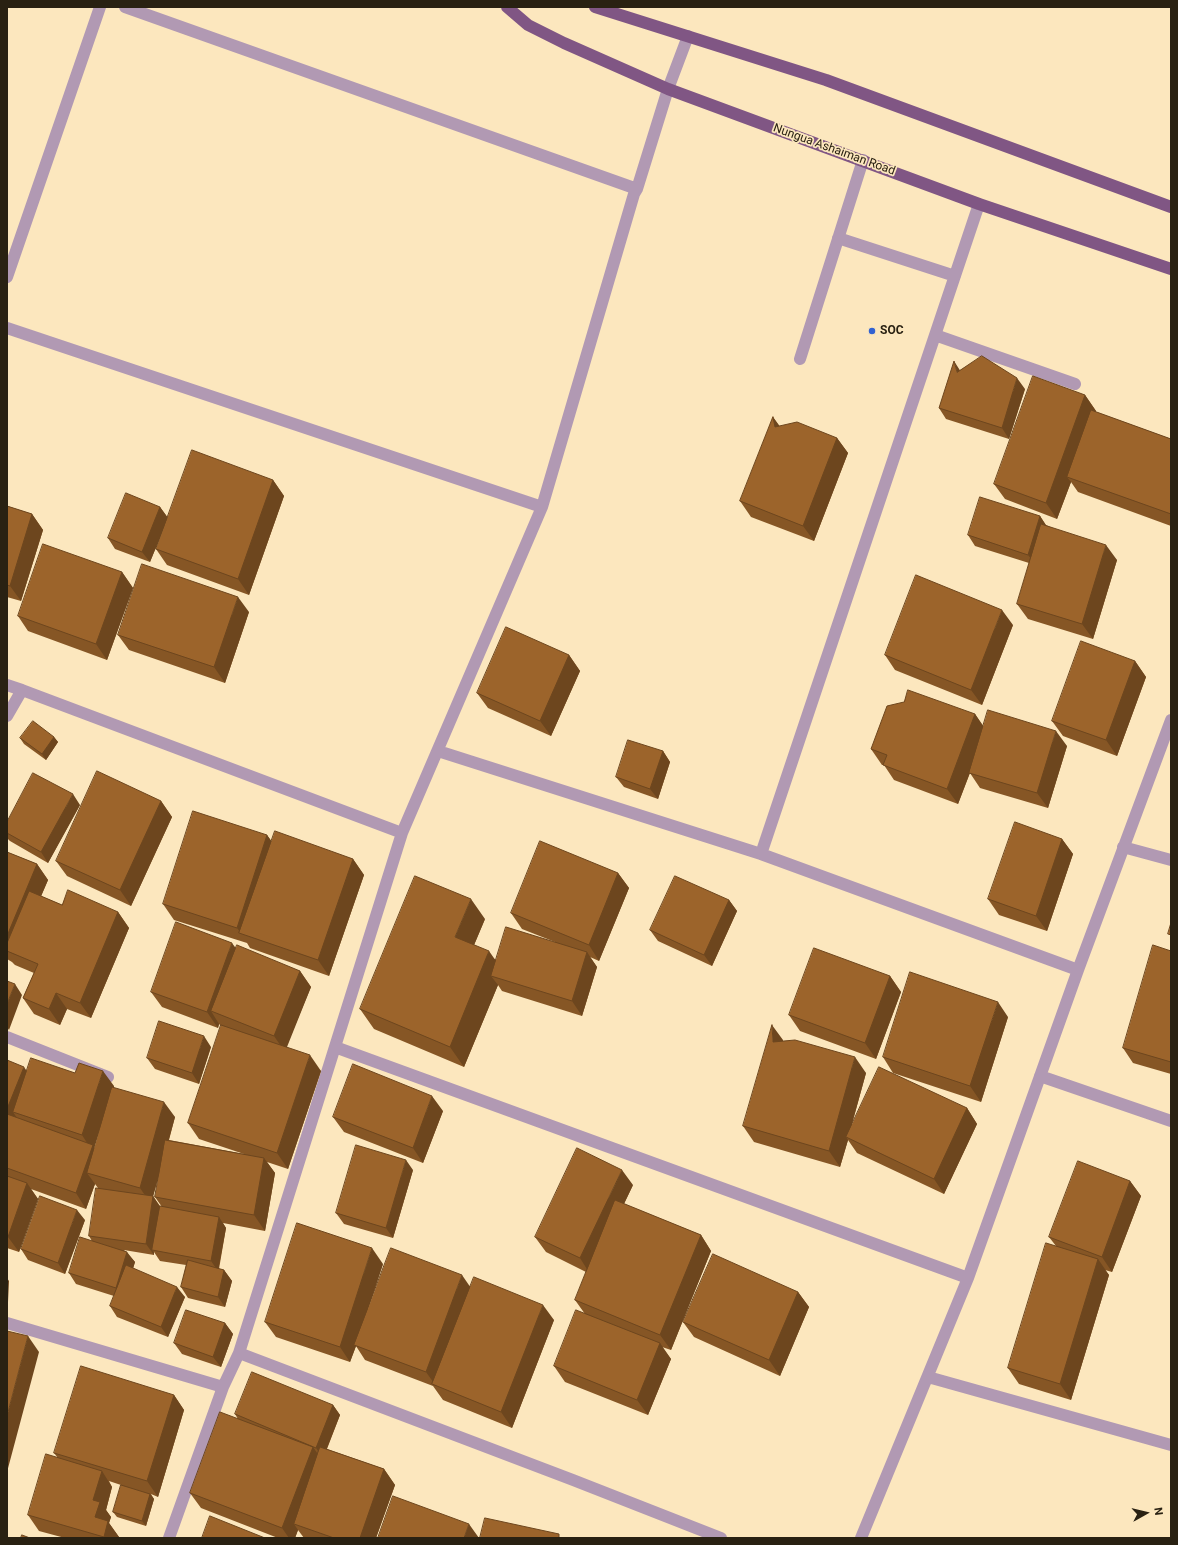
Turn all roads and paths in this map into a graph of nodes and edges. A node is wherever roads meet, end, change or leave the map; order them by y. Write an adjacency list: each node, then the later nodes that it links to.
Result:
1 (100, 7): 14 (street)
2 (125, 7): 8 (street)
3 (507, 7): 6 (main road, Nungua Ashaiman Road)
4 (595, 7): 5 (main road)
5 (688, 36): 6 (street); 10 (main road)
6 (668, 89): 7 (main road, Nungua Ashaiman Road); 8 (street)
7 (863, 160): 9 (main road, Nungua Ashaiman Road); 11 (street)
8 (637, 189): 19 (street)
9 (979, 204): 12 (main road, Nungua Ashaiman Road); 13 (street)
10 (1171, 207)
11 (838, 238): 13 (street); 17 (street)
12 (1171, 269)
13 (955, 276): 16 (street)
14 (7, 278)
15 (7, 328): 19 (street)
16 (935, 335): 18 (street); 27 (street)
17 (800, 359)
18 (1075, 384)
19 (542, 507): 24 (street)
20 (7, 685): 21 (street)
21 (22, 690): 22 (street); 25 (street)
22 (7, 716)
23 (1171, 720): 26 (street)
24 (438, 751): 25 (street); 27 (street)
25 (402, 832): 31 (street)
26 (1123, 846): 28 (street); 29 (street)
27 (761, 854): 29 (street)
28 (1171, 860)
29 (1078, 970): 32 (street)
30 (7, 1038): 33 (street)
31 (335, 1047): 35 (street); 37 (street)
32 (1040, 1076): 34 (street); 35 (street)
33 (108, 1077)
34 (1171, 1120)
35 (968, 1278): 38 (street)
36 (7, 1323): 39 (street)
37 (238, 1353): 39 (street); 42 (street)
38 (928, 1377): 40 (street); 43 (street)
39 (223, 1387): 41 (street)
40 (1171, 1445)
41 (169, 1538)
42 (721, 1538)
43 (861, 1538)

